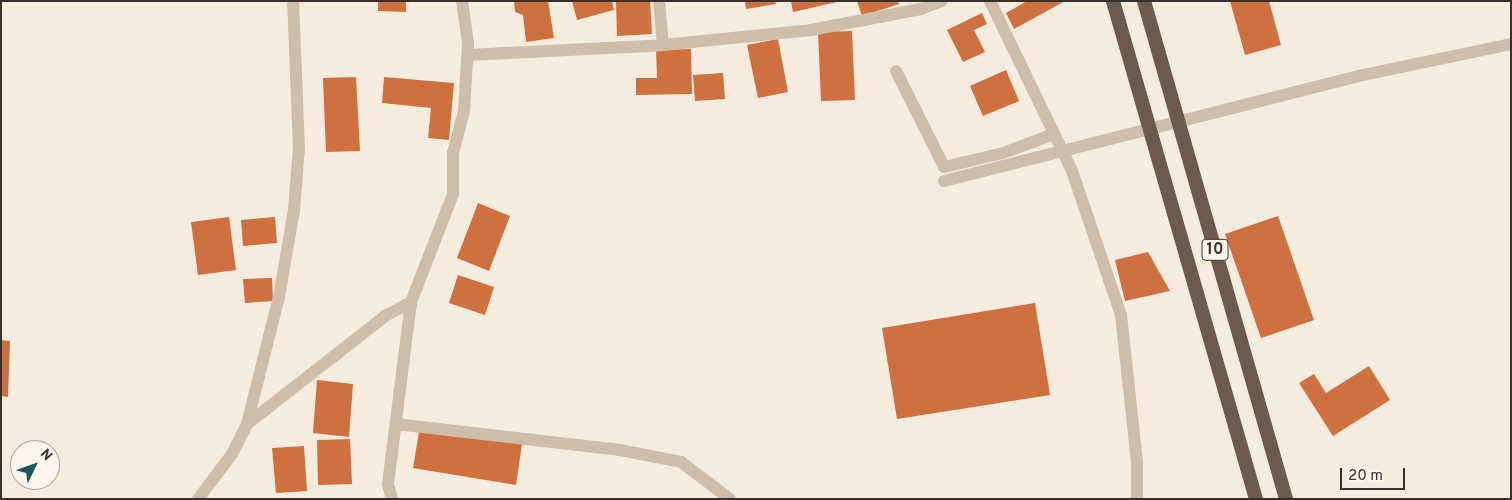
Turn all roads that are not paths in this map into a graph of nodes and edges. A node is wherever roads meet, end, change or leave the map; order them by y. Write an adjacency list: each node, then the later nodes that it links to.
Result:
1 (293, 1): 18 (street)
2 (462, 1): 10 (street)
3 (659, 1): 9 (street)
4 (942, 1): 9 (street)
5 (990, 1): 14 (street)
6 (1113, 1): 13 (highway, 10)
7 (1144, 1): 12 (highway, 10)
8 (1511, 44): 12 (street)
9 (663, 45): 10 (street)
10 (468, 56): 17 (street)
11 (896, 70): 14 (street)
12 (1178, 122): 13 (street); 25 (highway, 10)
13 (1150, 130): 15 (street); 24 (highway, 10)
14 (1054, 134): 15 (street)
15 (1063, 152): 16 (street); 23 (street)
16 (944, 181)
17 (412, 302): 18 (street); 19 (street)
18 (247, 424): 20 (street)
19 (396, 424): 21 (street); 22 (street)
20 (198, 499)
21 (392, 499)
22 (730, 499)
23 (1137, 499)
24 (1256, 499)
25 (1286, 499)

